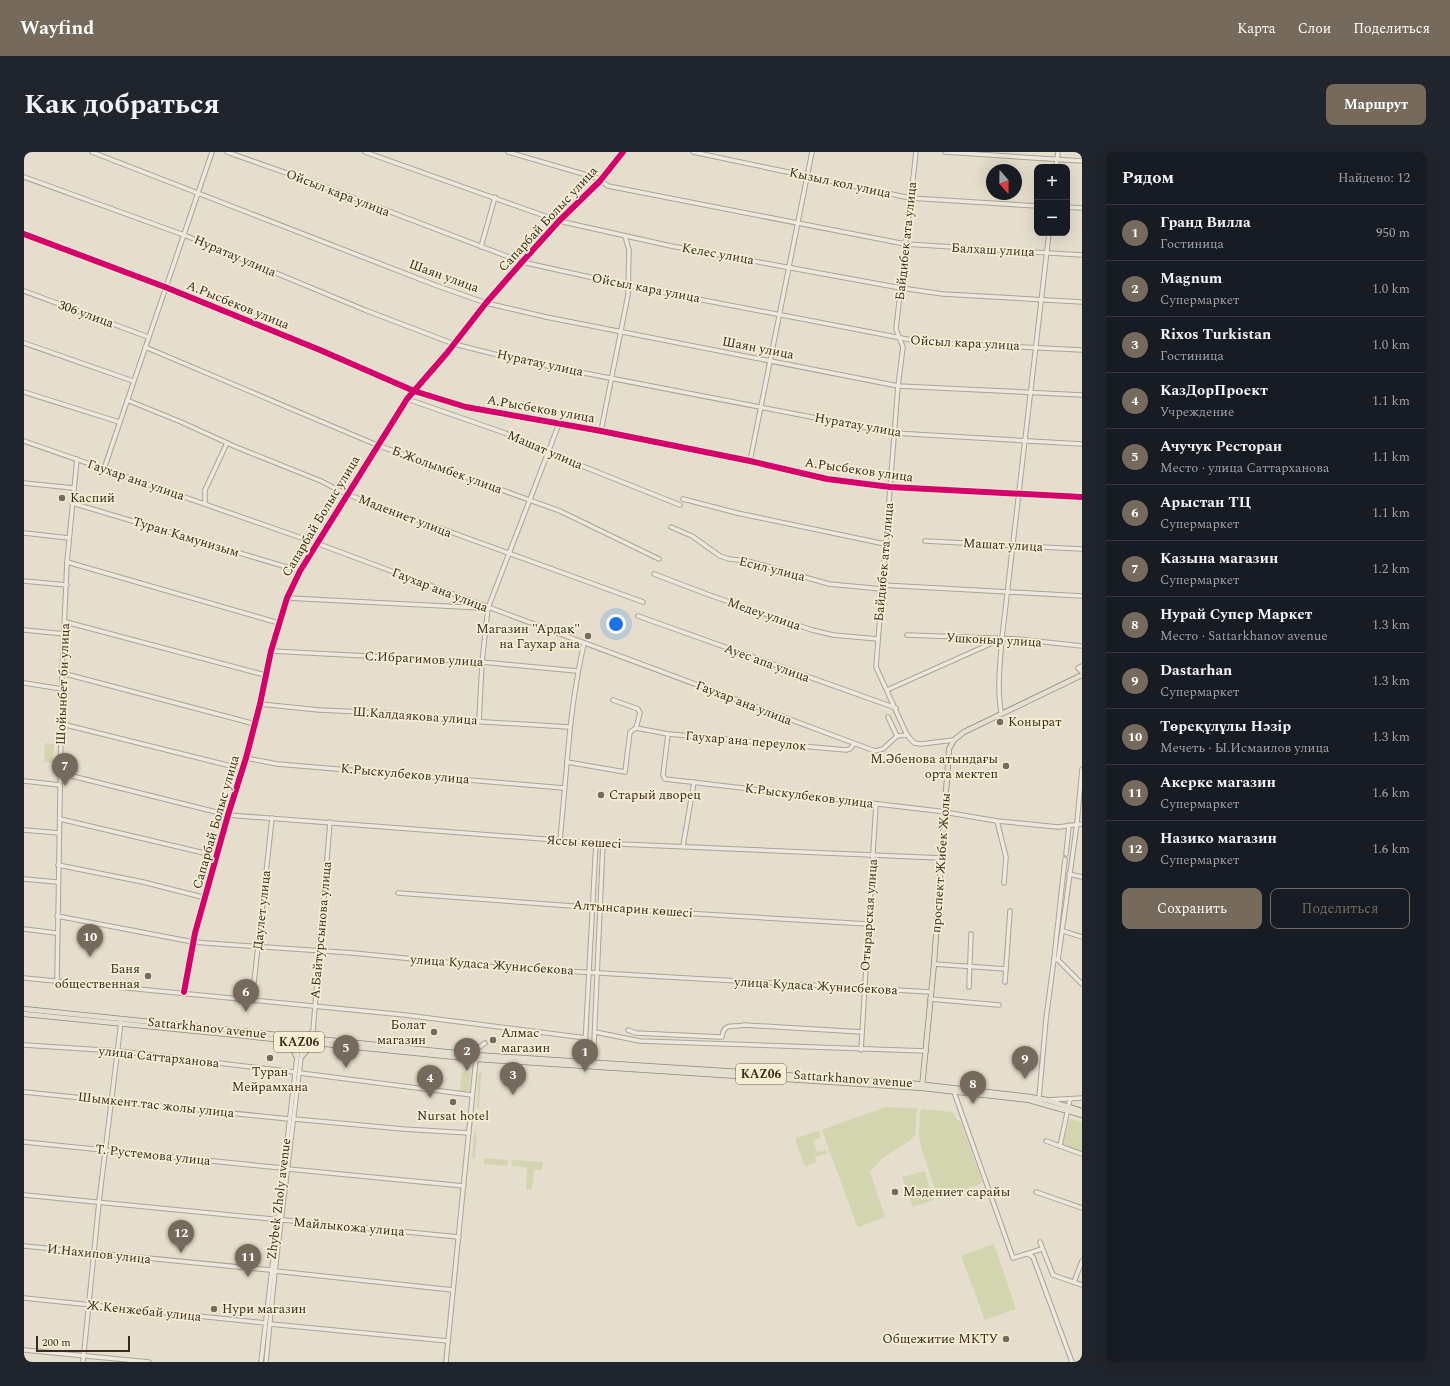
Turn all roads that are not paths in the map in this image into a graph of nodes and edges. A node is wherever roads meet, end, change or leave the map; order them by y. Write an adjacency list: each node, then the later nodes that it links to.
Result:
1 (92, 152): 18 (street, Шаян улица)
2 (212, 152): 18 (street)
3 (227, 152): 31 (street, Ойсыл кара улица)
4 (365, 152): 19 (street, Келес улица)
5 (508, 152): 17 (street, Балхаш улица)
6 (623, 152): 17 (street, Сапарбай Болыс улица)
7 (693, 152): 16 (street, Кызыл кол улица)
8 (812, 152): 16 (street)
9 (916, 152): 20 (street, Байдибек ата улица)
10 (945, 152): 12 (street)
11 (1058, 152): 12 (street)
12 (1057, 160): 13 (street); 14 (street)
13 (1082, 161)
14 (1056, 164)
15 (24, 177): 27 (street, Нуратау улица)
16 (807, 177): 20 (street, Кызыл кол улица); 25 (street)
17 (600, 181): 24 (street, Сапарбай Болыс улица); 25 (street, Балхаш улица)
18 (198, 193): 27 (street); 42 (street, Шаян улица)
19 (495, 197): 24 (street, Келес улица); 31 (street)
20 (910, 198): 21 (street, Кызыл кол улица); 30 (street, Байдибек ата улица)
21 (1034, 206)
22 (1070, 207): 23 (street)
23 (1082, 208)
24 (559, 221): 28 (street, Келес улица); 34 (street, Сапарбай Болыс улица)
25 (798, 223): 30 (street, Балхаш улица); 35 (street)
26 (24, 234): 37 (street, А.Рысбеков улица)
27 (184, 234): 37 (street); 48 (street, Нуратау улица)
28 (625, 236): 35 (street, Келес улица); 36 (street)
29 (1049, 236): 32 (street)
30 (904, 244): 32 (street, Балхаш улица); 38 (street, Байдибек ата улица)
31 (481, 246): 34 (street, Ойсыл кара улица)
32 (1047, 253): 33 (street, Балхаш улица); 40 (street)
33 (1082, 255)
34 (522, 262): 36 (street, Ойсыл кара улица); 42 (street, Сапарбай Болыс улица)
35 (789, 267): 38 (street, Келес улица); 43 (street)
36 (628, 285): 43 (street, Ойсыл кара улица); 44 (street)
37 (165, 287): 45 (street); 57 (street, А.Рысбеков улица)
38 (901, 288): 40 (street, Келес улица); 46 (street, Байдибек ата улица)
39 (24, 291): 45 (street, 306 улица)
40 (1040, 300): 41 (street, Келес улица); 49 (street)
41 (1082, 302)
42 (486, 303): 44 (street, Шаян улица); 48 (street, Сапарбай Болыс улица)
43 (779, 314): 46 (street, Ойсыл кара улица); 52 (street)
44 (622, 332): 52 (street, Шаян улица); 53 (street)
45 (148, 337): 50 (street)
46 (901, 339): 49 (street, Ойсыл кара улица); 55 (street, Байдибек ата улица)
47 (24, 343): 54 (street)
48 (454, 344): 53 (street, Нуратау улица); 57 (street, Сапарбай Болыс улица)
49 (1036, 346): 51 (street, Ойсыл кара улица); 58 (street)
50 (145, 347): 54 (street); 71 (street, Б.Жолымбек улица)
51 (1082, 350)
52 (769, 361): 55 (street, Шаян улица); 62 (street)
53 (613, 378): 62 (street, Нуратау улица); 65 (street)
54 (133, 381): 61 (street)
55 (898, 386): 58 (street, Шаян улица); 66 (street, Байдибек ата улица)
56 (24, 392): 63 (street)
57 (414, 392): 60 (street, Сапарбай Болыс улица); 64 (street, А.Рысбеков улица)
58 (1030, 393): 59 (street, Шаян улица); 68 (street)
59 (1082, 395)
60 (407, 399): 71 (street, Сапарбай Болыс улица); 72 (street, Машат улица)
61 (127, 400): 63 (street); 69 (street, Мадениет улица)
62 (761, 407): 66 (street, Нуратау улица); 74 (street)
63 (119, 422): 75 (street)
64 (559, 424): 65 (street, А.Рысбеков улица); 72 (street)
65 (601, 431): 74 (street, А.Рысбеков улица)
66 (894, 433): 68 (street, Нуратау улица); 77 (street, Байдибек ата улица)
67 (24, 441): 73 (street, Гаухар ана улица)
68 (1025, 441): 70 (street, Нуратау улица); 80 (street)
69 (228, 443): 79 (street, Мадениет улица); 85 (street)
70 (1082, 444)
71 (377, 445): 79 (street, Сапарбай Болыс улица); 83 (street, Б.Жолымбек улица)
72 (547, 452): 83 (street); 86 (street, Машат улица)
73 (77, 459): 75 (street, Гаухар ана улица); 78 (street, Шойынбет би улица)
74 (750, 461): 77 (street, А.Рысбеков улица)
75 (104, 468): 85 (street, Гаухар ана улица)
76 (24, 483): 78 (street)
77 (890, 487): 80 (street, А.Рысбеков улица); 92 (street, Байдибек ата улица)
78 (74, 488): 84 (street, Шойынбет би улица)
79 (346, 494): 91 (street, Сапарбай Болыс улица); 95 (street, Мадениет улица)
80 (1019, 494): 81 (street, А.Рысбеков улица); 93 (street)
81 (1082, 497)
82 (683, 499): 92 (street)
83 (529, 500): 95 (street); 96 (street, Б.Жолымбек улица)
84 (72, 503): 89 (street, Шойынбет би улица); 98 (street, Туран Камунизым)
85 (205, 504): 91 (street, Гаухар ана улица)
86 (680, 505)
87 (671, 527): 102 (street, Есил улица)
88 (24, 533): 89 (street)
89 (69, 538): 97 (street, Шойынбет би улица)
90 (925, 541): 93 (street, Машат улица)
91 (316, 544): 98 (street, Сапарбай Болыс улица); 107 (street, Гаухар ана улица)
92 (885, 544): 102 (street, Байдибек ата улица)
93 (1012, 546): 94 (street, Машат улица); 103 (street)
94 (1082, 549)
95 (509, 555): 106 (street, Мадениет улица); 107 (street)
96 (659, 559)
97 (67, 562): 101 (street, Шойынбет би улица); 110 (street)
98 (300, 571): 105 (street, Сапарбай Болыс улица)
99 (654, 574): 115 (street, Медеу улица)
100 (24, 581): 101 (street)
101 (67, 585): 109 (street, Шойынбет би улица)
102 (882, 587): 103 (street, Есил улица); 115 (street, Байдибек ата улица)
103 (1007, 593): 104 (street, Есил улица); 114 (street)
104 (1082, 596)
105 (287, 598): 107 (street); 110 (street, Сапарбай Болыс улица)
106 (643, 602)
107 (488, 608): 116 (street, Гаухар ана улица); 119 (street)
108 (638, 616): 130 (street, Ауес апа улица)
109 (66, 622): 112 (street, Шойынбет би улица); 124 (street)
110 (279, 623): 118 (street, Сапарбай Болыс улица)
111 (24, 630): 112 (street)
112 (65, 634): 122 (street, Шойынбет би улица)
113 (907, 635): 114 (street, Ушконыр улица)
114 (1002, 638): 117 (street, Ушконыр улица); 127 (street); 131 (street)
115 (878, 639): 127 (street, Байдибек ата улица)
116 (584, 643): 121 (street); 142 (street, Гаухар ана улица)
117 (1082, 646)
118 (271, 651): 119 (street, С.Ибрагимов улица); 124 (street, Сапарбай Болыс улица)
119 (482, 662): 121 (street, С.Ибрагимов улица); 133 (street)
120 (1082, 666): 123 (street)
121 (577, 671): 136 (street)
122 (62, 673): 126 (street, Шойынбет би улица); 135 (street)
123 (1082, 673): 131 (main road)
124 (265, 675): 129 (street, Сапарбай Болыс улица)
125 (24, 683): 126 (street)
126 (62, 689): 134 (street, Шойынбет би улица)
127 (887, 690): 130 (street, Байдибек ата улица)
128 (612, 700): 137 (street)
129 (260, 704): 133 (street, Ш.Калдаякова улица); 135 (street, Сапарбай Болыс улица)
130 (896, 708): 139 (street, Байдибек ата улица)
131 (1001, 712): 141 (main road)
132 (888, 717): 140 (street)
133 (479, 721): 136 (street, Ш.Калдаякова улица)
134 (62, 724): 146 (street); 147 (street, Шойынбет би улица)
135 (255, 724): 143 (street, Сапарбай Болыс улица)
136 (569, 727): 144 (street)
137 (636, 728): 138 (street, Гаухар ана переулок); 144 (street)
138 (668, 734): 142 (street, Гаухар ана переулок); 149 (street, К.Рыскулбеков улица)
139 (907, 735): 140 (street); 141 (street)
140 (897, 736): 142 (street, Гаухар ана улица)
141 (954, 740): 153 (main road, проспект Жибек Жолы)
142 (854, 744)
143 (246, 758): 146 (street, Сапарбай Болыс улица); 151 (street, К.Рыскулбеков улица)
144 (567, 762): 151 (street)
145 (1082, 768): 159 (street)
146 (243, 769): 154 (street, Сапарбай Болыс улица)
147 (60, 773): 150 (street, Шойынбет би улица); 154 (street, Яссы көшесі)
148 (24, 781): 150 (street)
149 (694, 782): 152 (street, К.Рыскулбеков улица); 167 (street)
150 (60, 784): 156 (street, Шойынбет би улица)
151 (564, 788): 164 (street)
152 (876, 804): 153 (street, К.Рыскулбеков улица); 170 (street, Отырарская улица)
153 (944, 813): 157 (street, К.Рыскулбеков улица); 171 (main road, проспект Жибек Жолы)
154 (228, 815): 155 (street, Яссы көшесі); 169 (street, Сапарбай Болыс улица)
155 (272, 818): 158 (street, Яссы көшесі); 192 (street, Даулет улица)
156 (60, 819): 163 (street, Шойынбет би улица); 169 (street)
157 (997, 821): 161 (street, К.Рыскулбеков улица); 178 (street)
158 (330, 822): 164 (street, Яссы көшесі); 193 (street, А.Байтурсынова улица)
159 (1077, 823): 160 (street, К.Рыскулбеков улица); 161 (street, К.Рыскулбеков улица); 174 (street)
160 (1082, 824)
161 (1069, 825): 168 (street)
162 (24, 830): 163 (street)
163 (59, 833): 173 (street, Шойынбет би улица)
164 (560, 840): 165 (street, Яссы көшесі)
165 (596, 843): 166 (street, Яссы көшесі); 181 (street)
166 (603, 843): 167 (street, Яссы көшесі); 182 (street)
167 (683, 846): 170 (street, Яссы көшесі)
168 (1066, 854)
169 (217, 856): 180 (street, Сапарбай Болыс улица)
170 (873, 856): 171 (street, Яссы көшесі); 185 (street, Отырарская улица)
171 (941, 858): 195 (main road, проспект Жибек Жолы)
172 (1065, 859): 194 (street)
173 (58, 865): 177 (street, Шойынбет би улица); 180 (street)
174 (1069, 874): 175 (street); 187 (street)
175 (1082, 877)
176 (24, 879): 177 (street)
177 (57, 882): 184 (street, Шойынбет би улица)
178 (1004, 884)
179 (398, 893): 181 (street, Алтынсарин көшесі)
180 (206, 898): 191 (street, Сапарбай Болыс улица)
181 (593, 907): 182 (street, Алтынсарин көшесі); 198 (street)
182 (600, 908): 185 (street, Алтынсарин көшесі); 199 (street)
183 (1010, 911): 197 (street)
184 (57, 916): 188 (street, Шойынбет би улица); 191 (street, улица Кудаса Жунисбекова)
185 (868, 924): 205 (street, Отырарская улица)
186 (24, 930): 188 (street)
187 (1063, 931): 190 (street); 194 (street)
188 (56, 932): 201 (street, Шойынбет би улица)
189 (971, 934): 196 (street)
190 (1082, 937)
191 (193, 941): 192 (street, улица Кудаса Жунисбекова); 206 (street, Сапарбай Болыс улица)
192 (258, 947): 193 (street, улица Кудаса Жунисбекова); 209 (street, Даулет улица)
193 (318, 951): 198 (street, улица Кудаса Жунисбекова); 211 (street, А.Байтурсынова улица)
194 (1056, 959): 203 (street); 240 (street)
195 (934, 964): 196 (street); 207 (main road, проспект Жибек Жолы)
196 (970, 967): 197 (street); 204 (street)
197 (1006, 969): 202 (street)
198 (589, 972): 199 (street, улица Кудаса Жунисбекова); 220 (street)
199 (598, 973): 205 (street, улица Кудаса Жунисбекова); 217 (street)
200 (24, 978): 201 (street)
201 (57, 981): 206 (street)
202 (1005, 982)
203 (1082, 984)
204 (969, 987)
205 (865, 990): 207 (street, улица Кудаса Жунисбекова); 218 (street, Отырарская улица)
206 (184, 992): 209 (street)
207 (930, 992): 208 (main road, проспект Жибек Жолы)
208 (930, 999): 210 (street); 228 (main road, проспект Жибек Жолы)
209 (252, 1001): 211 (street)
210 (999, 1004)
211 (315, 1006): 220 (street); 221 (street, А.Байтурсынова улица)
212 (24, 1009): 214 (main road, Sattarkhanov avenue / KАZ06)
213 (24, 1014): 214 (main road, Sattarkhanov avenue / KАZ06)
214 (88, 1018): 215 (main road, Sattarkhanov avenue / KАZ06)
215 (121, 1021): 219 (main road, Sattarkhanov avenue / KАZ06); 227 (street)
216 (628, 1030): 218 (street)
217 (595, 1032): 226 (street); 233 (street)
218 (862, 1032): 226 (street, Отырарская улица)
219 (272, 1037): 221 (main road, Sattarkhanov avenue / KАZ06); 222 (main road, Sattarkhanov avenue / KАZ06)
220 (586, 1038): 232 (street)
221 (303, 1039): 222 (main road, Sattarkhanov avenue / KАZ06); 224 (main road, Sattarkhanov avenue / KАZ06); 229 (street, Zhybek Zholy avenue); 230 (street, Zhybek Zholy avenue); 231 (main road, Sattarkhanov avenue / KАZ06)
222 (278, 1040): 229 (main road)
223 (485, 1043): 231 (street)
224 (323, 1044): 230 (main road); 231 (main road, Sattarkhanov avenue / KАZ06)
225 (24, 1046): 227 (street, улица Саттарханова)
226 (861, 1050): 228 (street)
227 (118, 1051): 234 (street, улица Саттарханова); 244 (street)
228 (926, 1051): 236 (main road, проспект Жибек Жолы)
229 (296, 1056): 234 (street, Zhybek Zholy avenue)
230 (302, 1056): 235 (street, Zhybek Zholy avenue)
231 (476, 1057): 232 (main road, Sattarkhanov avenue / KАZ06); 239 (street)
232 (584, 1065): 233 (main road, Sattarkhanov avenue / KАZ06)
233 (593, 1065): 236 (main road, Sattarkhanov avenue / KАZ06)
234 (294, 1072): 248 (street, Zhybek Zholy avenue)
235 (300, 1073): 239 (street); 249 (street, Zhybek Zholy avenue)
236 (922, 1086): 238 (main road, Sattarkhanov avenue / KАZ06); 240 (main road, Sattarkhanov avenue / KАZ06)
237 (24, 1092): 244 (street, Шымкент тас жолы улица)
238 (954, 1092): 245 (main road, Sattarkhanov avenue / KАZ06); 270 (street)
239 (472, 1095): 250 (street)
240 (1039, 1098): 243 (main road, Sattarkhanov avenue / KАZ06)
241 (1082, 1098): 242 (street)
242 (1070, 1099): 243 (street); 245 (street)
243 (1047, 1100): 245 (main road, Sattarkhanov avenue / KАZ06)
244 (112, 1101): 248 (street, Шымкент тас жолы улица); 254 (street)
245 (1068, 1108): 246 (main road, Sattarkhanov avenue / KАZ06); 247 (main road, Sattarkhanov avenue / KАZ06); 253 (street)
246 (1082, 1111)
247 (1082, 1115)
248 (289, 1119): 256 (street, Zhybek Zholy avenue)
249 (294, 1119): 250 (street); 257 (street, Zhybek Zholy avenue)
250 (469, 1133): 258 (street)
251 (1046, 1141): 253 (street)
252 (24, 1142): 254 (street, Т. Рустемова улица)
253 (1060, 1146): 255 (street)
254 (106, 1150): 256 (street, Т. Рустемова улица); 261 (street)
255 (1082, 1154)
256 (282, 1168): 263 (street, Zhybek Zholy avenue)
257 (288, 1169): 258 (street); 264 (street, Zhybek Zholy avenue)
258 (464, 1186): 265 (street)
259 (1036, 1192): 262 (street)
260 (24, 1195): 261 (street, Майлыкожа улица)
261 (99, 1202): 263 (street, Майлыкожа улица); 269 (street)
262 (1082, 1208)
263 (277, 1220): 264 (street, Майлыкожа улица); 272 (street, Zhybek Zholy avenue)
264 (282, 1221): 265 (street, Майлыкожа улица); 273 (street, Zhybek Zholy avenue)
265 (459, 1237): 276 (street)
266 (1040, 1242): 268 (street)
267 (24, 1246): 269 (street, И.Нахипов улица)
268 (1042, 1249): 270 (street); 274 (street)
269 (94, 1253): 272 (street, И.Нахипов улица); 278 (street)
270 (1027, 1253): 289 (street)
271 (1082, 1262): 274 (street)
272 (270, 1270): 279 (street, Zhybek Zholy avenue)
273 (276, 1271): 276 (street); 280 (street, Zhybek Zholy avenue)
274 (1074, 1282): 275 (street)
275 (1082, 1285)
276 (454, 1290): 281 (street)
277 (24, 1298): 278 (street, Ж.Кенжебай улица)
278 (89, 1305): 279 (street, Ж.Кенжебай улица); 283 (street)
279 (265, 1323): 286 (street, Zhybek Zholy avenue)
280 (270, 1324): 281 (street); 287 (street, Zhybek Zholy avenue)
281 (448, 1341): 288 (street)
282 (24, 1350): 283 (street)
283 (84, 1356): 284 (street); 285 (street)
284 (84, 1362)
285 (148, 1362)
286 (261, 1362)
287 (266, 1362)
288 (446, 1362)
289 (1072, 1362)

